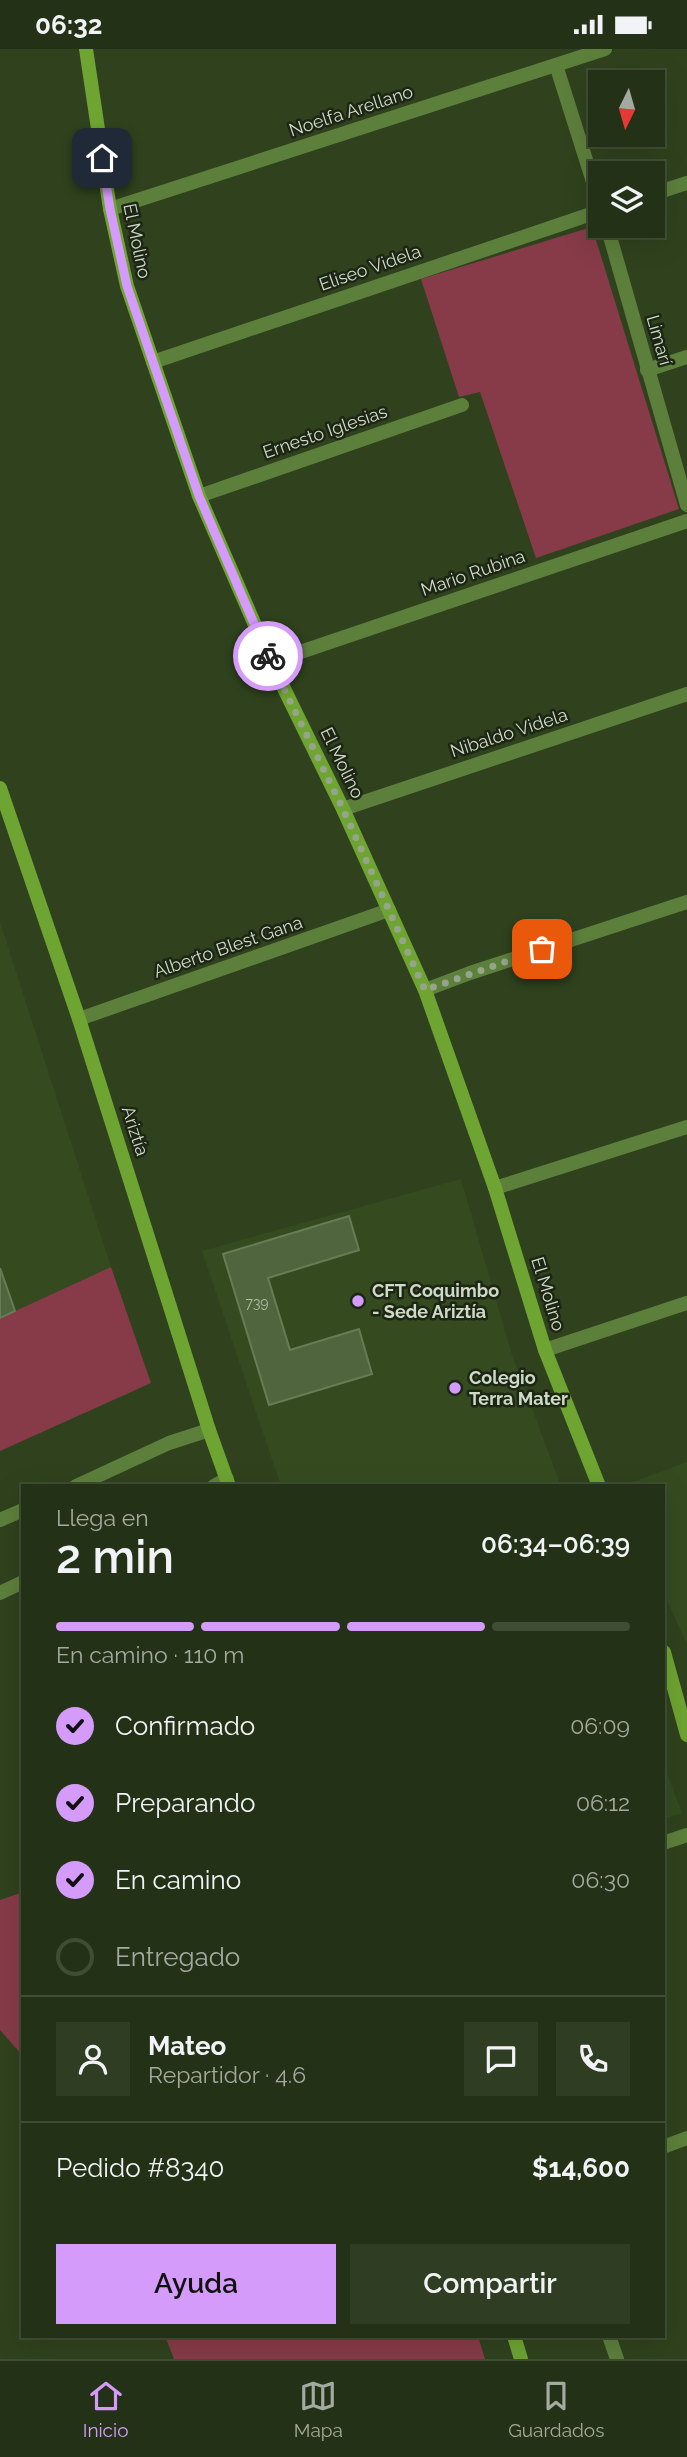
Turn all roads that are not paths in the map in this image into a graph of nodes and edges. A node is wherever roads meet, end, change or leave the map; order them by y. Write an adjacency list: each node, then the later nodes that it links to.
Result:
1 (86, 49): 7 (main road, El Molino)
2 (605, 49): 3 (street, Noelfa Arellano)
3 (556, 65): 4 (street); 7 (street, Noelfa Arellano)
4 (588, 166)
5 (687, 183): 6 (street)
6 (665, 190)
7 (110, 209): 11 (main road, El Molino)
8 (588, 215): 11 (street, Eliseo Videla)
9 (610, 238): 12 (street, Limarí)
10 (687, 357): 12 (street)
11 (153, 362): 14 (main road, El Molino)
12 (647, 370): 15 (street, Limarí)
13 (462, 405): 14 (street, Ernesto Iglesias)
14 (199, 496): 17 (main road, El Molino)
15 (687, 505)
16 (687, 521): 17 (street, Mario Rubina)
17 (271, 662): 20 (main road, El Molino)
18 (687, 694): 20 (street, Nibaldo Videla)
19 (0, 789): 24 (main road, Ariztía)
20 (343, 809): 22 (main road, El Molino)
21 (687, 902): 23 (street)
22 (389, 910): 23 (main road, El Molino); 24 (street, Alberto Blest Gana)
23 (425, 990): 26 (main road, El Molino)
24 (79, 1019): 29 (main road, Ariztía)
25 (687, 1126): 26 (street)
26 (495, 1188): 28 (main road, El Molino)
27 (687, 1304): 28 (street)
28 (545, 1350): 32 (main road, El Molino)
29 (209, 1430): 30 (street); 31 (main road, Ariztía)
30 (80, 1484)
31 (223, 1484)
32 (598, 1484)
33 (21, 1511): 34 (street)
34 (0, 1520)
35 (21, 1583): 36 (street)
36 (0, 1593)
37 (665, 1654): 39 (main road)
38 (665, 1656): 40 (main road)
39 (687, 1703)
40 (687, 1735)
41 (687, 1835): 42 (street)
42 (665, 1842)
43 (687, 2138): 44 (street)
44 (665, 2146)
45 (515, 2338): 47 (main road)
46 (610, 2338): 48 (street)
47 (521, 2359)
48 (617, 2359)

